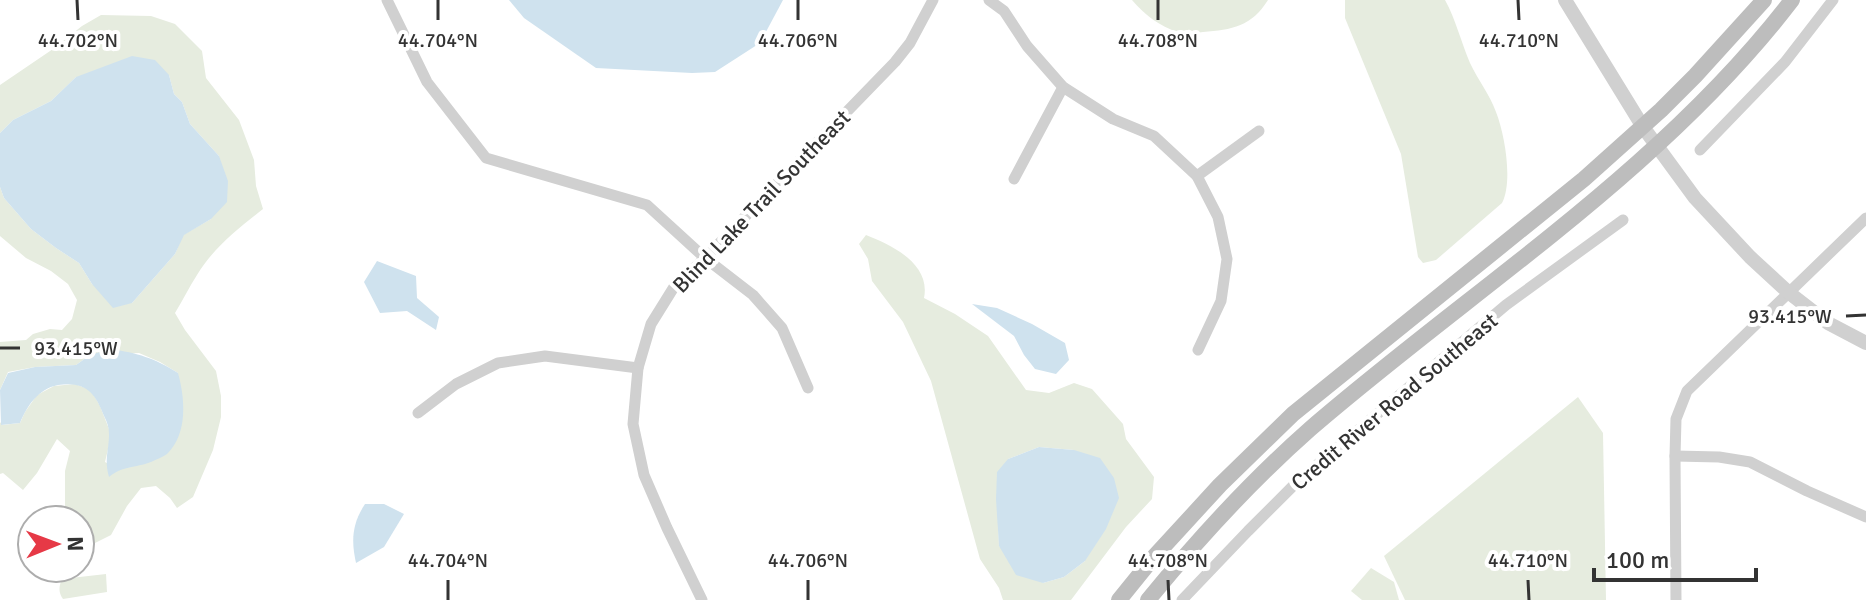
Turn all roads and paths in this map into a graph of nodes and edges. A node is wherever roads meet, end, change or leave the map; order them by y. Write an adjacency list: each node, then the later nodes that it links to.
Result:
1 (387, 0): 17 (street)
2 (933, 0): 17 (street, Blind Lake Trail Southeast)
3 (989, 0): 8 (street)
4 (1764, 0): 9 (main road)
5 (1792, 0): 11 (main road)
6 (1833, 0): 12 (street)
7 (1572, 2): 9 (street)
8 (1063, 87): 13 (street); 14 (street)
9 (1643, 127): 11 (street); 27 (main road)
10 (1259, 131): 13 (street)
11 (1657, 145): 18 (street); 28 (main road)
12 (1700, 150)
13 (1197, 176): 20 (street)
14 (1014, 179)
15 (1866, 218): 18 (street)
16 (1623, 220): 29 (street, Credit River Road Southeast)
17 (705, 258): 21 (street, Blind Lake Trail Southeast); 22 (street)
18 (1788, 292): 19 (street); 24 (street)
19 (1866, 343)
20 (1198, 350)
21 (638, 368): 23 (street); 26 (street, Blind Lake Trail Southeast)
22 (808, 388)
23 (418, 413)
24 (1675, 456): 25 (street); 30 (street)
25 (1866, 517)
26 (702, 600)
27 (1119, 600)
28 (1148, 600)
29 (1182, 600)
30 (1676, 600)

